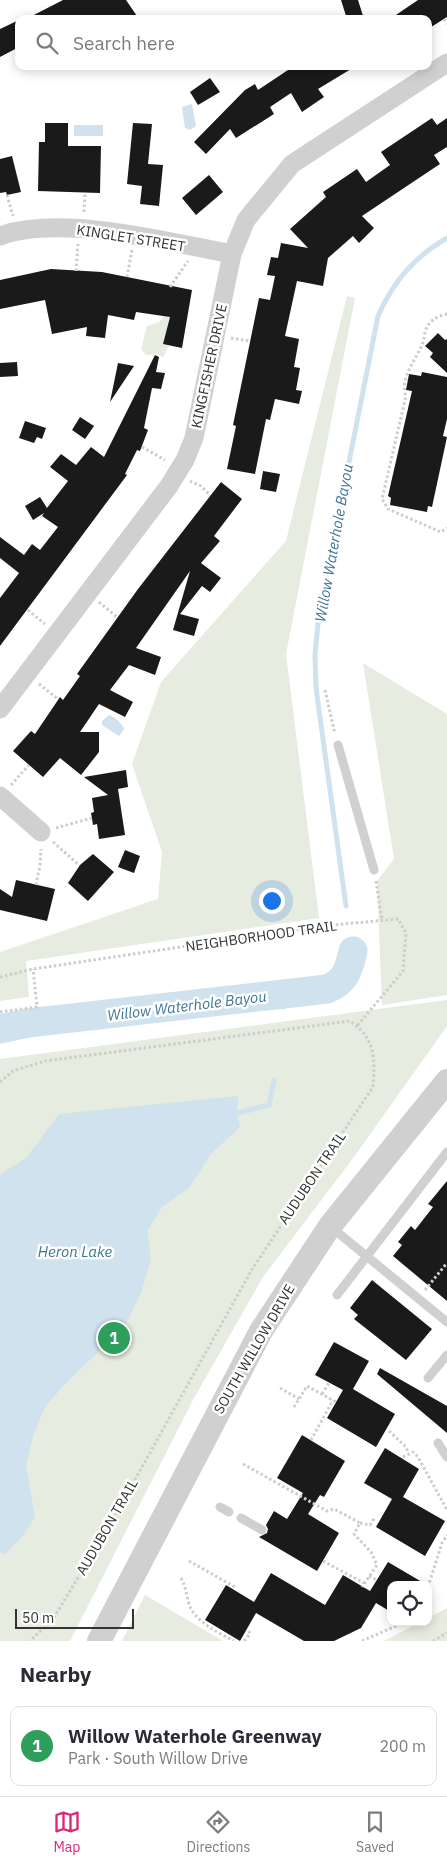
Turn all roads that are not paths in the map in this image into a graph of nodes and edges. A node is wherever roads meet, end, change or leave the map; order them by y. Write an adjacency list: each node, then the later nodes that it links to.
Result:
1 (447, 63): 3 (street, KINGFISHER DRIVE)
2 (0, 236): 3 (street, KINGLET STREET)
3 (232, 254): 4 (street, KINGFISHER DRIVE)
4 (0, 709)
5 (338, 745): 8 (lane)
6 (0, 796): 7 (street)
7 (41, 832)
8 (374, 870)
9 (447, 1081): 11 (street, SOUTH WILLOW DRIVE)
10 (447, 1152): 12 (lane)
11 (330, 1226): 12 (lane); 23 (street, SOUTH WILLOW DRIVE)
12 (366, 1256): 13 (lane); 14 (lane)
13 (337, 1295)
14 (447, 1322)
15 (447, 1355): 16 (lane)
16 (428, 1378)
17 (438, 1443): 18 (lane)
18 (447, 1457)
19 (220, 1507): 20 (lane)
20 (230, 1512)
21 (241, 1518): 22 (lane)
22 (262, 1530)
23 (100, 1641)

